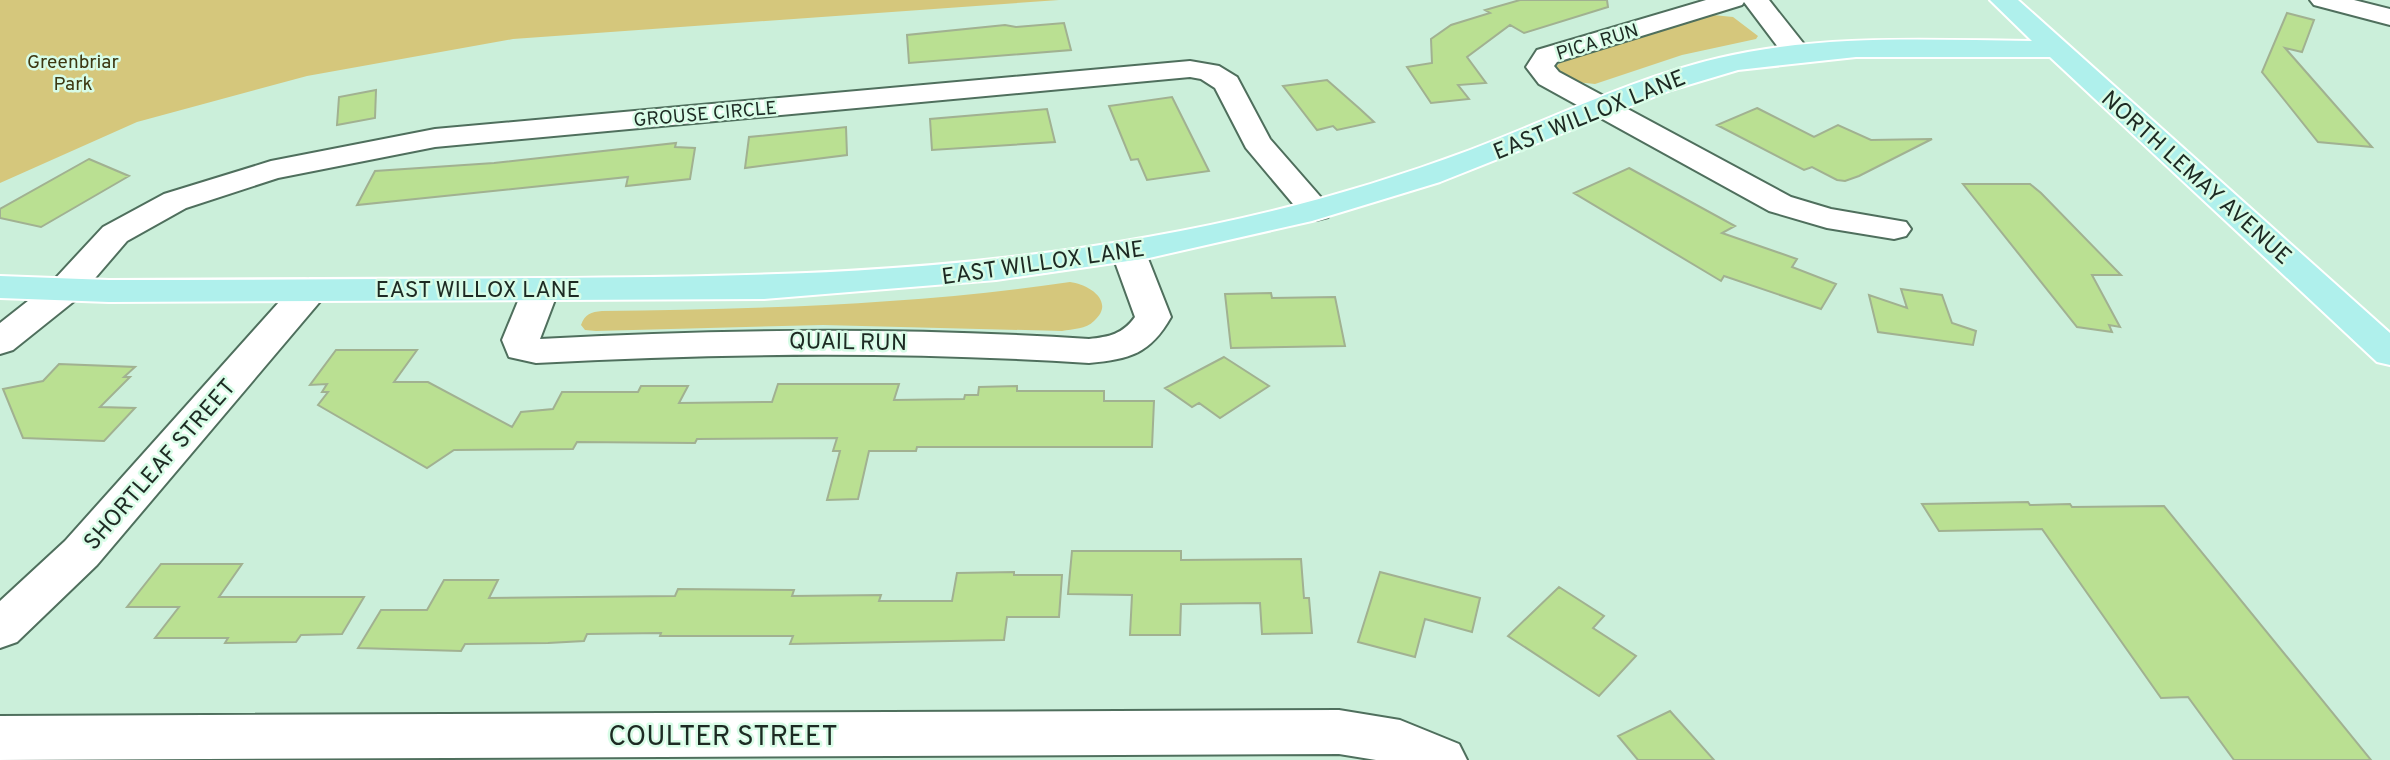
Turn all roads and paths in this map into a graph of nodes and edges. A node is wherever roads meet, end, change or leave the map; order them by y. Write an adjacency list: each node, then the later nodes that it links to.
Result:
1 (1733, 0): 8 (street, PICA RUN)
2 (1756, 0): 7 (street)
3 (2003, 0): 6 (main road, NORTH LEMAY AVENUE)
4 (2323, 0): 5 (street)
5 (2390, 17)
6 (2057, 49): 7 (main road, EAST WILLOX LANE); 17 (main road, NORTH LEMAY AVENUE)
7 (1797, 53): 8 (main road, EAST WILLOX LANE)
8 (1603, 108): 9 (main road, EAST WILLOX LANE); 10 (street)
9 (1316, 210): 11 (main road, EAST WILLOX LANE); 14 (street, GROUSE CIRCLE)
10 (1894, 229)
11 (1128, 251): 13 (main road, EAST WILLOX LANE); 13 (street, QUAIL RUN)
12 (0, 287): 14 (main road, EAST WILLOX LANE)
13 (541, 289): 15 (main road, EAST WILLOX LANE)
14 (65, 290): 15 (main road, EAST WILLOX LANE); 16 (street, GROUSE CIRCLE)
15 (310, 290): 18 (street, SHORTLEAF STREET)
16 (0, 342)
17 (2390, 353)
18 (0, 629)
19 (0, 738): 20 (street, COULTER STREET)
20 (1441, 760)

